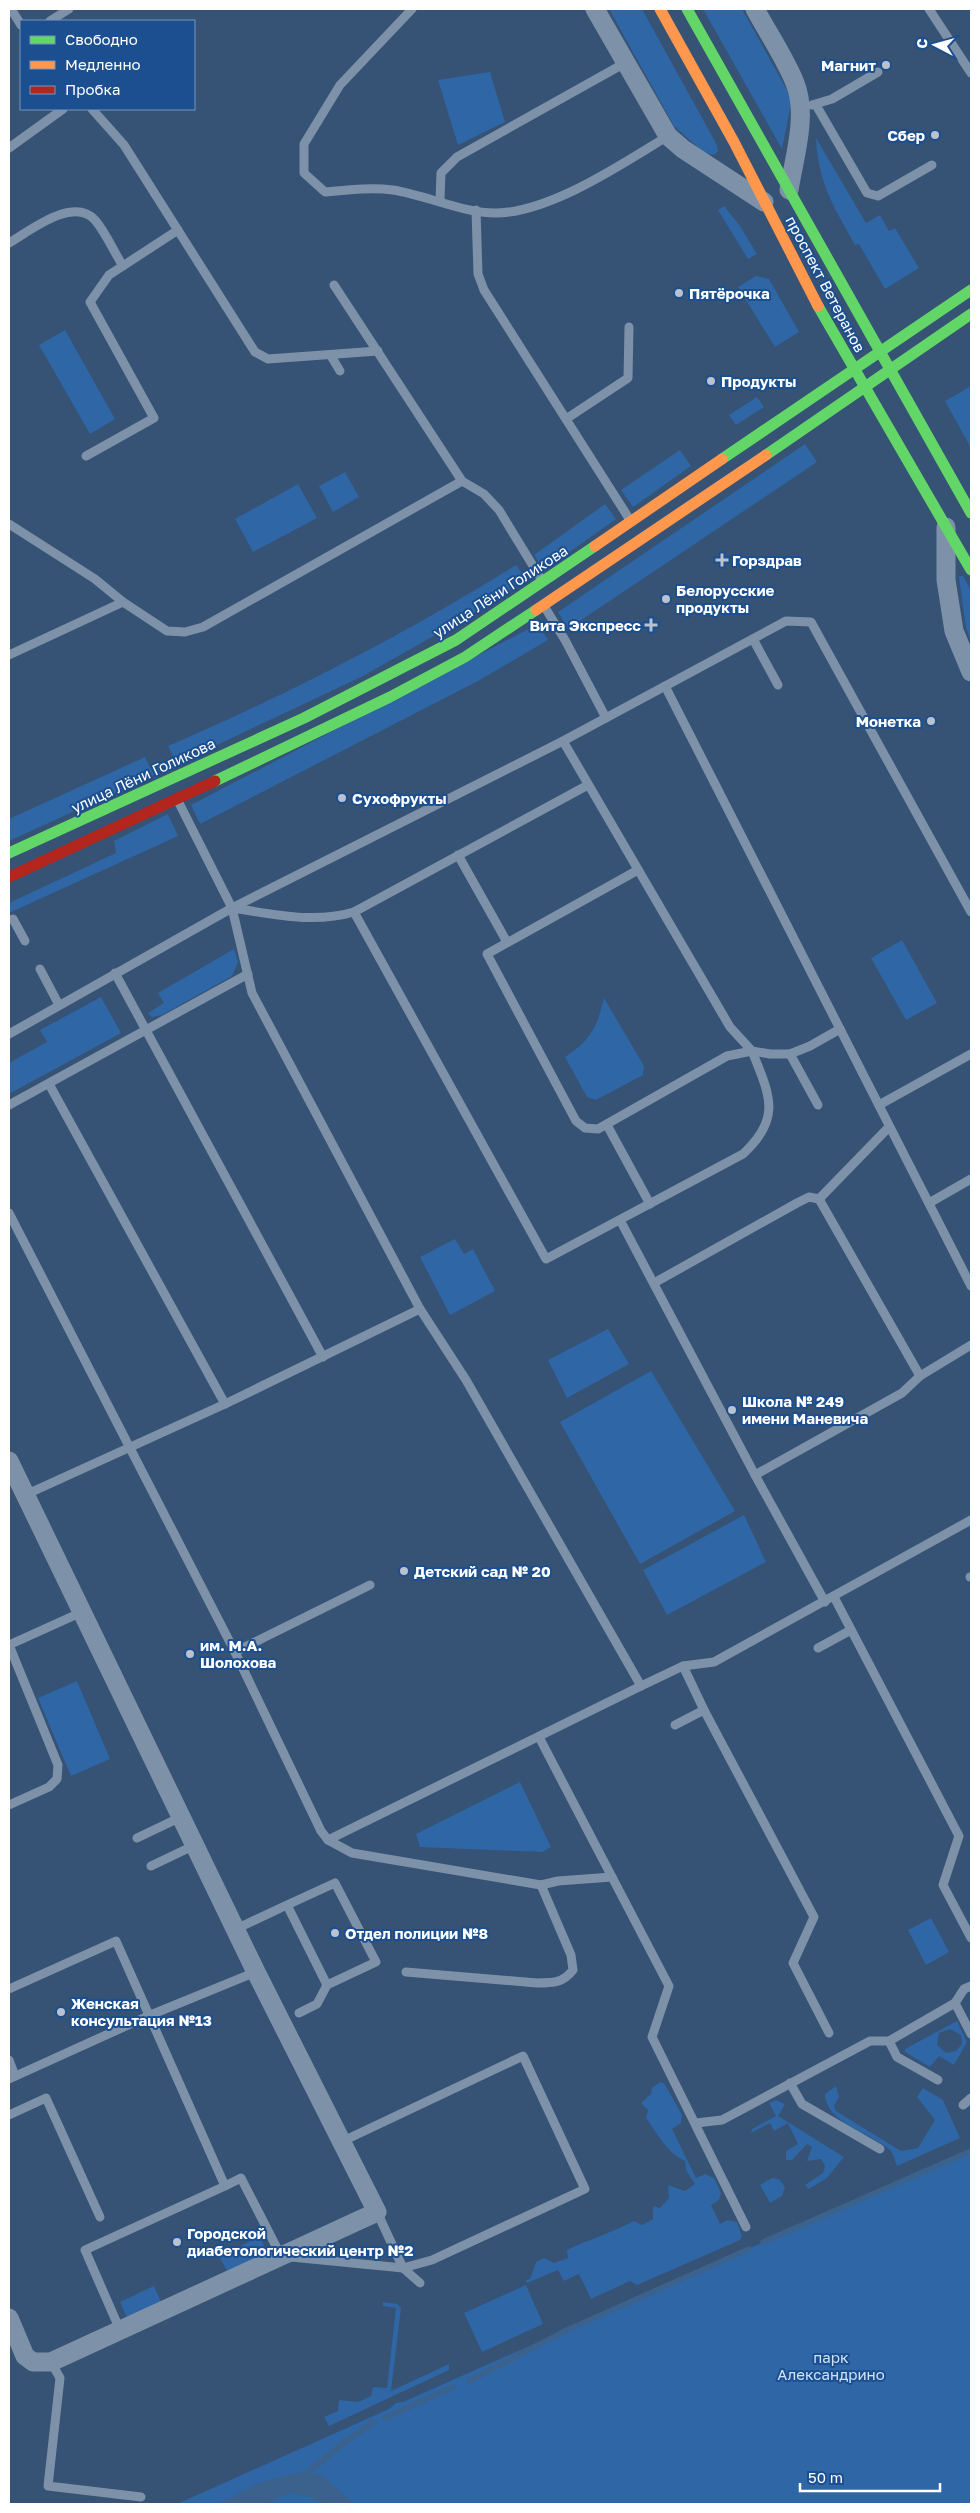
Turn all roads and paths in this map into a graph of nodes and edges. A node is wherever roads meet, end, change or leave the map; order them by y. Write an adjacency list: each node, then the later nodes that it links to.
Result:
1 (11, 9): 10 (lane)
2 (69, 9): 9 (lane)
3 (412, 9): 21 (lane)
4 (595, 9): 11 (street)
5 (660, 9): 22 (street, проспект Ветеранов)
6 (687, 9): 20 (street, проспект Ветеранов)
7 (755, 9): 14 (street)
8 (929, 9): 13 (lane)
9 (52, 20)
10 (20, 22)
11 (625, 63): 17 (street); 21 (lane)
12 (878, 72): 14 (lane)
13 (971, 73)
14 (808, 106): 19 (lane); 20 (street)
15 (61, 110): 18 (lane)
16 (93, 110): 24 (lane)
17 (668, 136): 22 (street); 23 (lane)
18 (10, 143)
19 (932, 164)
20 (789, 190): 32 (street, проспект Ветеранов)
21 (440, 200): 23 (lane)
22 (766, 204): 35 (street, проспект Ветеранов)
23 (476, 210): 38 (lane)
24 (178, 230): 26 (lane); 33 (lane)
25 (9, 243): 26 (lane)
26 (123, 266): 39 (lane)
27 (334, 285): 31 (lane)
28 (971, 290): 32 (street, улица Лёни Голикова)
29 (971, 314): 34 (street, улица Лёни Голикова)
30 (629, 327): 38 (lane)
31 (378, 351): 33 (lane); 40 (lane)
32 (880, 352): 34 (street, проспект Ветеранов); 35 (street, улица Лёни Голикова)
33 (331, 356): 36 (lane)
34 (890, 369): 37 (street, улица Лёни Голикова); 41 (street, проспект Ветеранов)
35 (855, 370): 37 (street, проспект Ветеранов); 42 (street, улица Лёни Голикова)
36 (340, 371)
37 (865, 387): 44 (street, проспект Ветеранов); 45 (street, улица Лёни Голикова)
38 (566, 419): 42 (lane)
39 (86, 456)
40 (462, 481): 47 (lane); 50 (lane)
41 (971, 513)
42 (631, 522): 45 (lane); 47 (street, улица Лёни Голикова)
43 (9, 525): 50 (lane)
44 (946, 526): 46 (street, проспект Ветеранов); 54 (street)
45 (643, 539): 49 (street, улица Лёни Голикова)
46 (971, 570)
47 (543, 583): 48 (street, улица Лёни Голикова); 49 (lane)
48 (533, 590): 51 (lane); 60 (street, улица Лёни Голикова)
49 (553, 598): 51 (street, улица Лёни Голикова)
50 (123, 602): 53 (lane)
51 (543, 605): 57 (lane); 60 (street, улица Лёни Голикова)
52 (753, 639): 55 (lane); 56 (lane); 67 (lane)
53 (9, 655)
54 (971, 672)
55 (778, 685)
56 (665, 686): 57 (lane); 75 (lane)
57 (606, 718): 58 (lane)
58 (562, 741): 59 (lane); 65 (lane)
59 (588, 785): 62 (lane); 63 (lane)
60 (172, 789): 61 (street, улица Лёни Голикова); 64 (street, улица Лёни Голикова); 65 (lane)
61 (9, 852)
62 (458, 855): 66 (lane); 70 (lane)
63 (638, 870): 70 (lane); 78 (lane)
64 (9, 877)
65 (232, 908): 66 (lane); 72 (lane); 73 (lane)
66 (354, 912): 92 (lane)
67 (971, 912)
68 (13, 919): 69 (lane)
69 (25, 941)
70 (507, 942): 85 (lane)
71 (40, 969): 74 (lane)
72 (115, 973): 74 (lane); 76 (lane)
73 (248, 974): 76 (lane); 95 (lane)
74 (60, 1005): 77 (lane)
75 (840, 1029): 79 (lane); 84 (lane)
76 (147, 1030): 81 (lane); 97 (lane)
77 (9, 1034)
78 (752, 1051): 79 (lane); 85 (lane); 90 (lane)
79 (790, 1054): 83 (lane)
80 (971, 1054): 84 (lane)
81 (49, 1084): 82 (lane); 99 (lane)
82 (9, 1105)
83 (818, 1105)
84 (879, 1105): 86 (lane)
85 (607, 1125): 90 (lane)
86 (890, 1127): 88 (lane); 89 (lane)
87 (971, 1179): 89 (lane)
88 (819, 1198): 93 (lane); 98 (lane)
89 (929, 1203): 94 (lane)
90 (650, 1204): 92 (lane)
91 (9, 1212): 100 (lane)
92 (620, 1220): 93 (lane)
93 (654, 1283): 102 (lane)
94 (971, 1286)
95 (420, 1308): 97 (lane); 113 (lane)
96 (971, 1345): 98 (lane)
97 (323, 1357): 99 (lane)
98 (920, 1376): 102 (lane)
99 (225, 1404): 100 (lane)
100 (128, 1448): 103 (lane); 111 (lane)
101 (9, 1461): 103 (street)
102 (754, 1475): 106 (lane)
103 (25, 1495): 107 (street)
104 (971, 1520): 106 (lane)
105 (370, 1585): 111 (lane)
106 (830, 1599): 108 (lane); 112 (lane)
107 (82, 1612): 109 (lane); 118 (street)
108 (851, 1630): 110 (lane); 127 (lane)
109 (9, 1645): 117 (lane)
110 (818, 1648)
111 (235, 1652): 120 (lane)
112 (683, 1666): 113 (lane); 114 (lane)
113 (641, 1686): 116 (lane)
114 (704, 1710): 115 (lane); 136 (lane)
115 (675, 1725)
116 (539, 1737): 120 (lane); 123 (lane)
117 (9, 1805)
118 (181, 1816): 119 (lane); 121 (street)
119 (137, 1838)
120 (328, 1840): 124 (lane)
121 (195, 1845): 122 (lane); 126 (street)
122 (151, 1866)
123 (612, 1877): 124 (lane); 146 (lane)
124 (541, 1885): 129 (lane)
125 (287, 1905): 126 (lane); 130 (lane); 130 (lane)
126 (236, 1929): 128 (street)
127 (971, 1938)
128 (256, 1972): 135 (lane); 147 (street)
129 (406, 1972)
130 (327, 1985): 134 (lane)
131 (971, 1986): 133 (lane)
132 (9, 1988): 135 (lane)
133 (955, 2003): 137 (lane); 138 (lane)
134 (299, 2013)
135 (148, 2016): 140 (lane); 149 (lane)
136 (829, 2033)
137 (971, 2034)
138 (889, 2041): 141 (lane); 142 (lane)
139 (9, 2060): 140 (lane)
140 (12, 2077)
141 (938, 2080)
142 (790, 2083): 146 (lane); 148 (lane)
143 (971, 2098): 144 (lane)
144 (963, 2106)
145 (9, 2115): 151 (lane)
146 (696, 2123): 152 (lane)
147 (341, 2142): 150 (street); 154 (lane)
148 (880, 2149)
149 (225, 2186): 153 (lane); 157 (lane)
150 (377, 2212): 153 (street); 154 (lane)
151 (100, 2217)
152 (746, 2227)
153 (282, 2256): 154 (lane); 157 (street)
154 (403, 2268): 155 (lane)
155 (420, 2283)
156 (9, 2318): 158 (street)
157 (120, 2330): 158 (street)
158 (51, 2362): 159 (lane)
159 (141, 2497)

